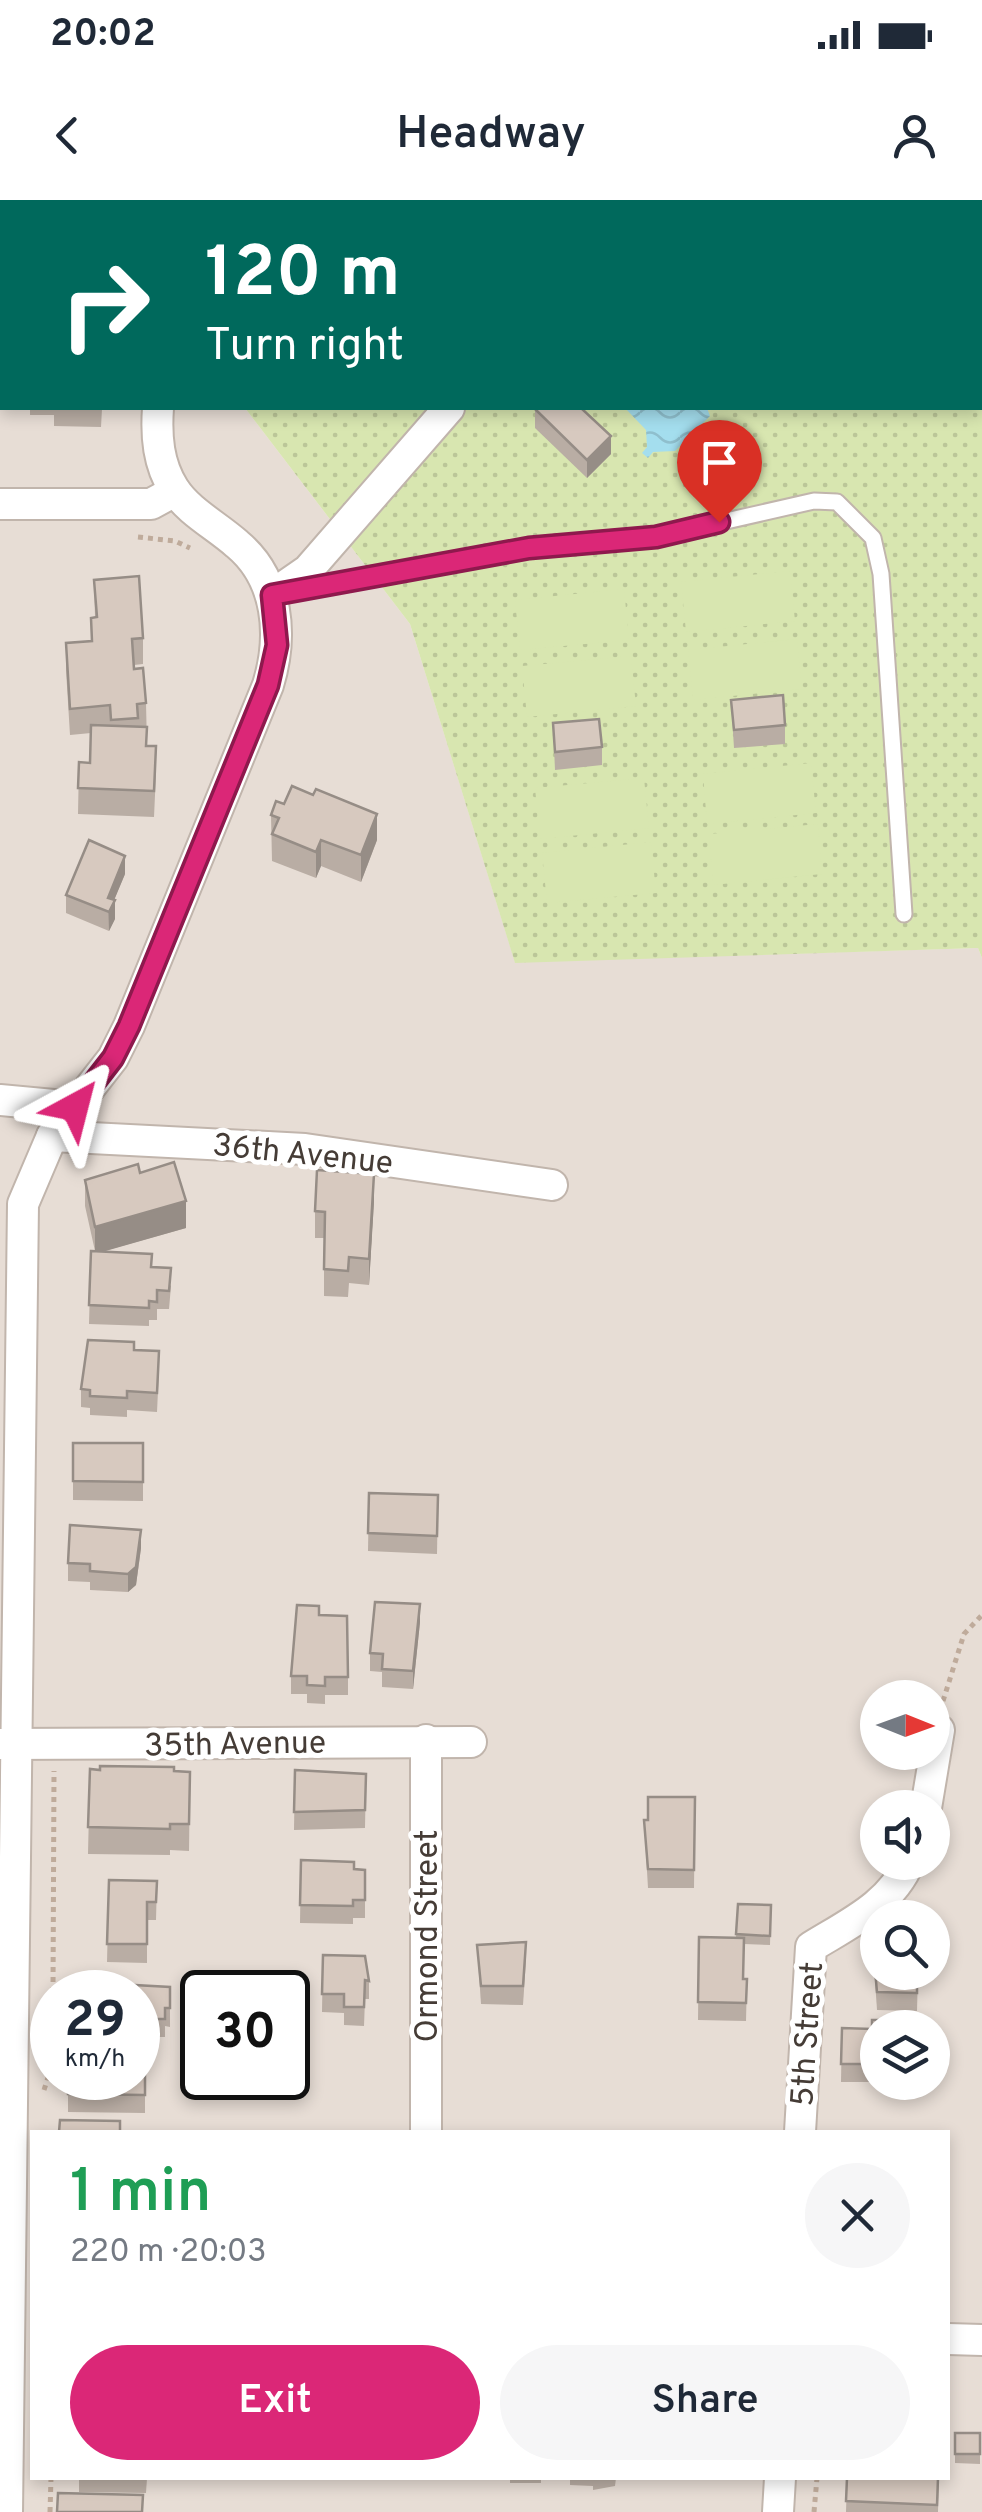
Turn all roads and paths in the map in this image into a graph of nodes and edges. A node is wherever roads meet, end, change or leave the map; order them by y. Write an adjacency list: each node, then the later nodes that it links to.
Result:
1 (158, 410): 3 (street)
2 (447, 410): 7 (street)
3 (175, 491): 4 (street); 7 (street)
4 (0, 504)
5 (120, 537): 6 (path)
6 (206, 556)
7 (272, 595): 8 (lane); 10 (street)
8 (904, 914)
9 (0, 1100): 10 (street)
10 (75, 1107): 11 (street)
11 (52, 1136): 12 (street, 36th Avenue); 13 (street)
12 (552, 1185)
13 (9, 1419): 18 (street)
14 (982, 1614): 15 (path)
15 (948, 1680)
16 (426, 1740): 17 (street, 35th Avenue); 19 (street, 35th Avenue); 22 (street, Ormond Street)
17 (471, 1742)
18 (9, 1744): 19 (street, 35th Avenue); 24 (street)
19 (54, 1744): 21 (path)
20 (902, 1880): 23 (street, 5th Street)
21 (53, 1970)
22 (426, 2130)
23 (800, 2130)
24 (13, 2320): 30 (street)
25 (950, 2339): 26 (street)
26 (982, 2340)
27 (50, 2480): 31 (path)
28 (780, 2480): 32 (street)
29 (816, 2480): 33 (path)
30 (7, 2512)
31 (50, 2512)
32 (778, 2512)
33 (814, 2512)

